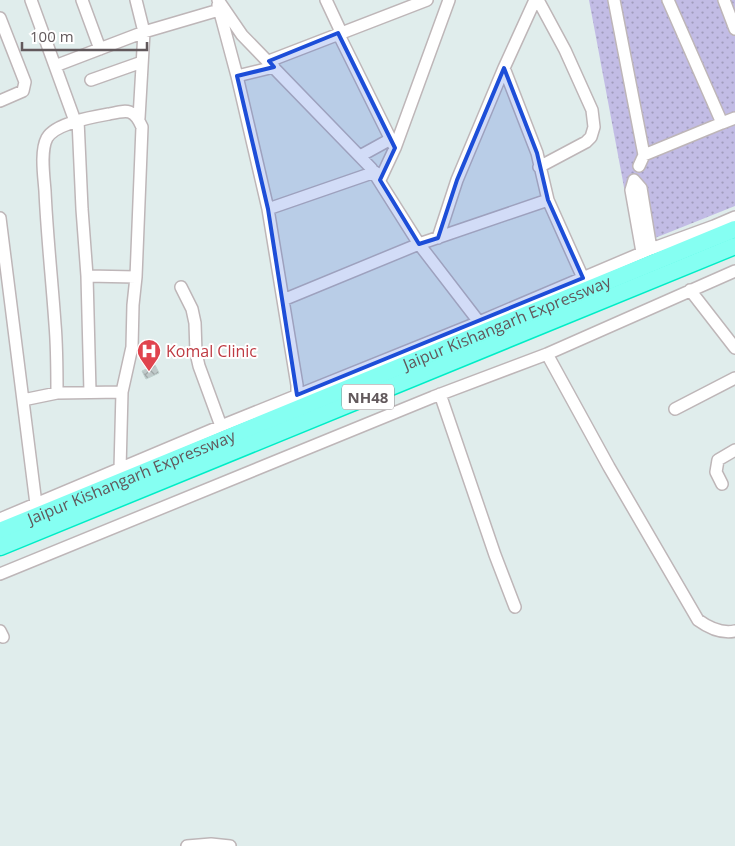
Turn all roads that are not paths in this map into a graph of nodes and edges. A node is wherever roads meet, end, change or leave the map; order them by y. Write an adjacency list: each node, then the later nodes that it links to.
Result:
1 (31, 0): 20 (street)
2 (82, 0): 17 (street)
3 (136, 0): 15 (street)
4 (326, 0): 16 (street)
5 (426, 0): 12 (street)
6 (449, 0): 29 (street)
7 (537, 0): 21 (street); 31 (street)
8 (614, 0): 28 (street)
9 (668, 0): 28 (street)
10 (724, 0): 14 (street)
11 (218, 3): 15 (street); 19 (street); 22 (street)
12 (408, 3): 16 (street)
13 (0, 18): 24 (street)
14 (735, 29)
15 (144, 32): 17 (street); 18 (street)
16 (340, 33): 19 (street); 29 (street)
17 (100, 49): 20 (street)
18 (142, 62): 23 (street); 25 (street)
19 (271, 64): 22 (street); 30 (street)
20 (55, 66): 27 (street)
21 (504, 68): 31 (street); 38 (street)
22 (237, 76): 34 (street)
23 (91, 80)
24 (0, 101)
25 (139, 118): 27 (street); 44 (street)
26 (735, 118): 28 (street)
27 (76, 120): 43 (street); 55 (street)
28 (722, 124)
29 (392, 144): 30 (street); 32 (street)
30 (360, 156): 32 (street)
31 (539, 167): 33 (street)
32 (377, 176): 34 (street); 39 (street)
33 (548, 200): 38 (street); 45 (street)
34 (268, 210): 48 (street)
35 (735, 217): 41 (street)
36 (0, 218): 58 (street)
37 (735, 229): 66 (highway, Jaipur Kishangarh Expressway / NH48)
38 (438, 238): 39 (street)
39 (419, 244): 48 (street); 49 (street)
40 (735, 246): 67 (highway, Jaipur Kishangarh Expressway / NH48)
41 (647, 251): 41 (street); 45 (street)
42 (735, 271): 47 (street)
43 (87, 276): 44 (street); 53 (street)
44 (136, 276): 54 (street)
45 (583, 278): 49 (street)
46 (181, 287): 60 (street)
47 (690, 290): 50 (street); 51 (street)
48 (283, 300): 57 (street)
49 (479, 322): 57 (street)
50 (735, 348)
51 (547, 354): 56 (street); 70 (street)
52 (735, 378): 59 (street)
53 (90, 392): 54 (street); 55 (street)
54 (122, 392): 62 (street)
55 (57, 393): 58 (street)
56 (440, 394): 68 (street); 69 (street)
57 (297, 395): 60 (street)
58 (23, 400): 64 (street)
59 (675, 408)
60 (221, 426): 62 (street)
61 (735, 450): 63 (street)
62 (120, 469): 64 (street)
63 (722, 484)
64 (36, 504): 65 (street)
65 (0, 519)
66 (0, 531)
67 (0, 547)
68 (0, 574)
69 (516, 607)
70 (735, 631)
71 (187, 846): 72 (street)
72 (230, 846)

